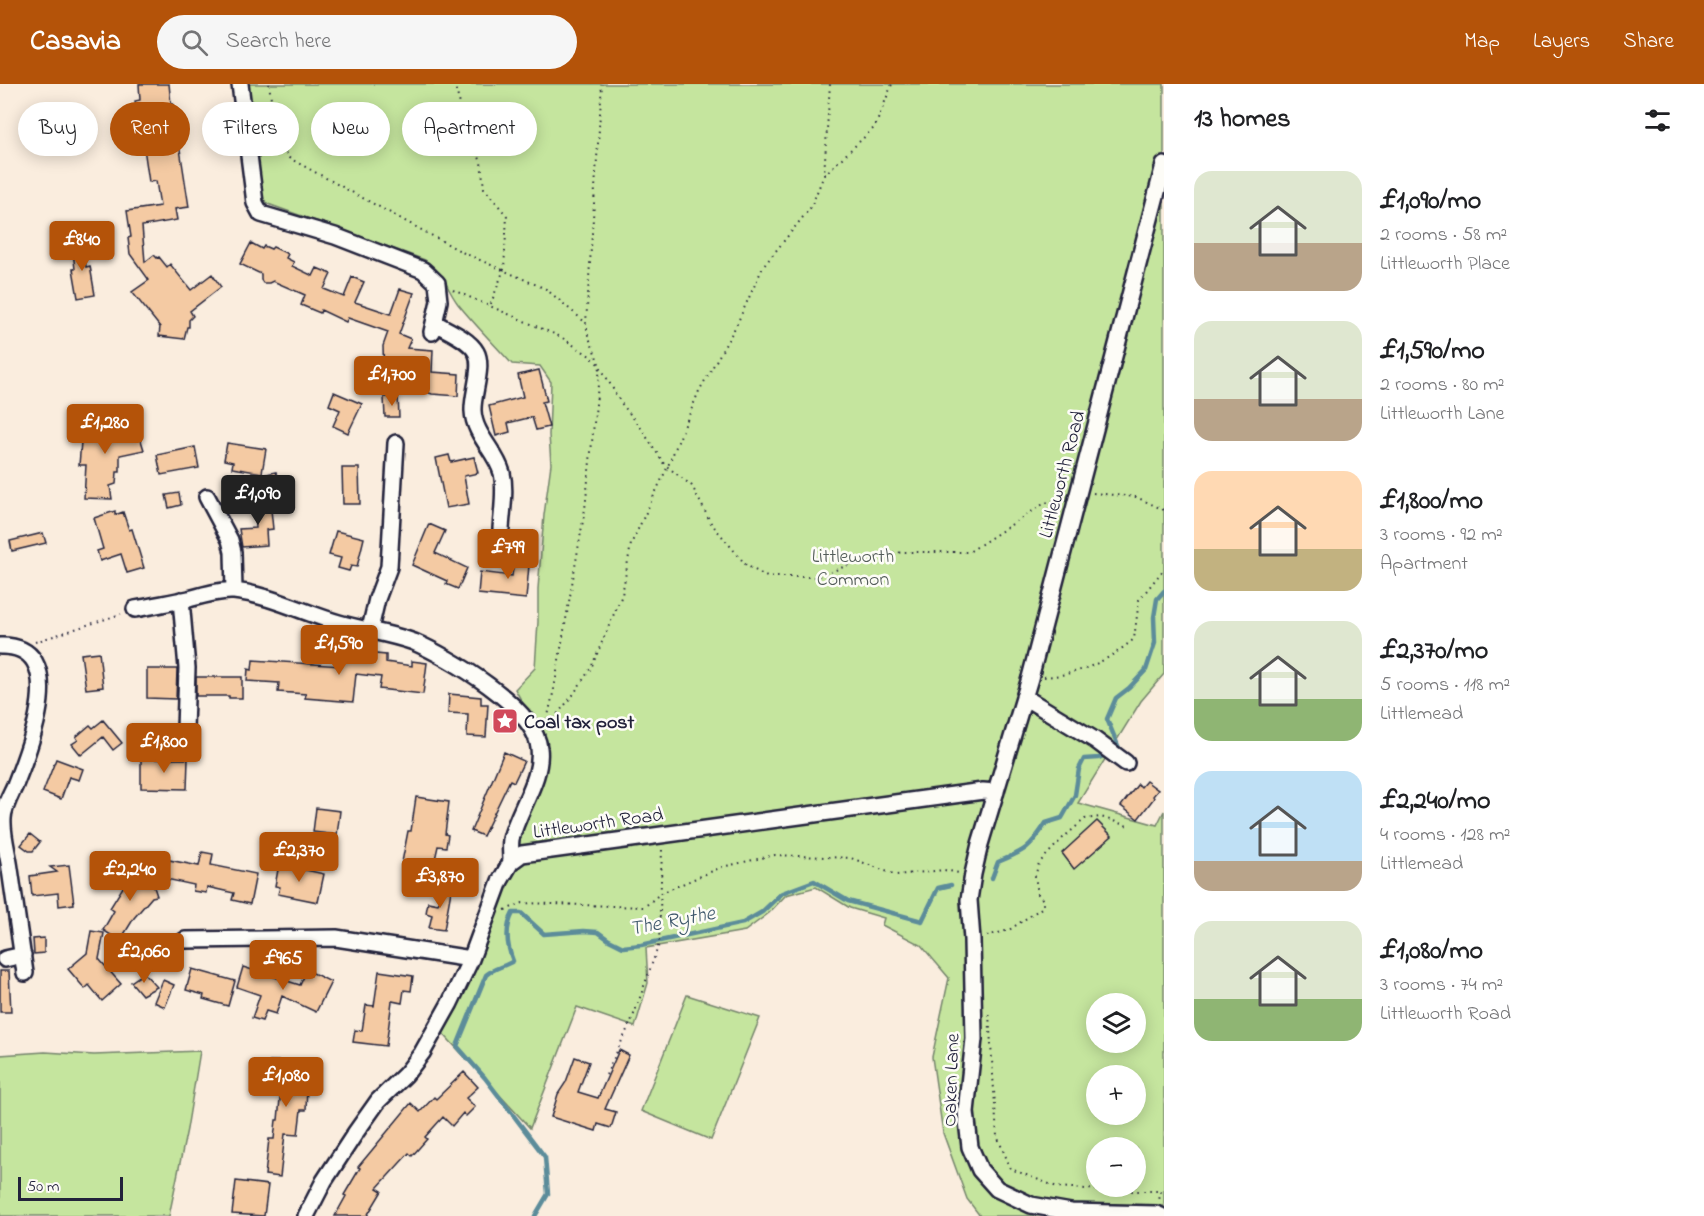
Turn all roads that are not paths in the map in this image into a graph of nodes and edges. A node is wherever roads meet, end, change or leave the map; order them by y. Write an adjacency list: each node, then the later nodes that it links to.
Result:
1 (240, 84): 5 (street)
2 (1164, 165): 11 (street, Littleworth Road)
3 (396, 443): 9 (street)
4 (209, 495): 6 (street)
5 (501, 529)
6 (234, 591): 7 (street); 9 (street)
7 (181, 600): 8 (street); 12 (street)
8 (135, 609)
9 (370, 629): 15 (street)
10 (0, 646): 18 (street)
11 (1024, 696): 13 (street); 14 (street, Littleworth Road)
12 (185, 729)
13 (1122, 760)
14 (996, 792): 15 (street, Littleworth Road); 17 (street, Littleworth Road)
15 (511, 862): 20 (street)
16 (184, 940): 20 (street)
17 (972, 940): 22 (street, Oaken Lane)
18 (23, 955): 19 (street); 21 (street)
19 (5, 959)
20 (471, 959): 23 (street)
21 (25, 973)
22 (1159, 1215)
23 (306, 1216)

